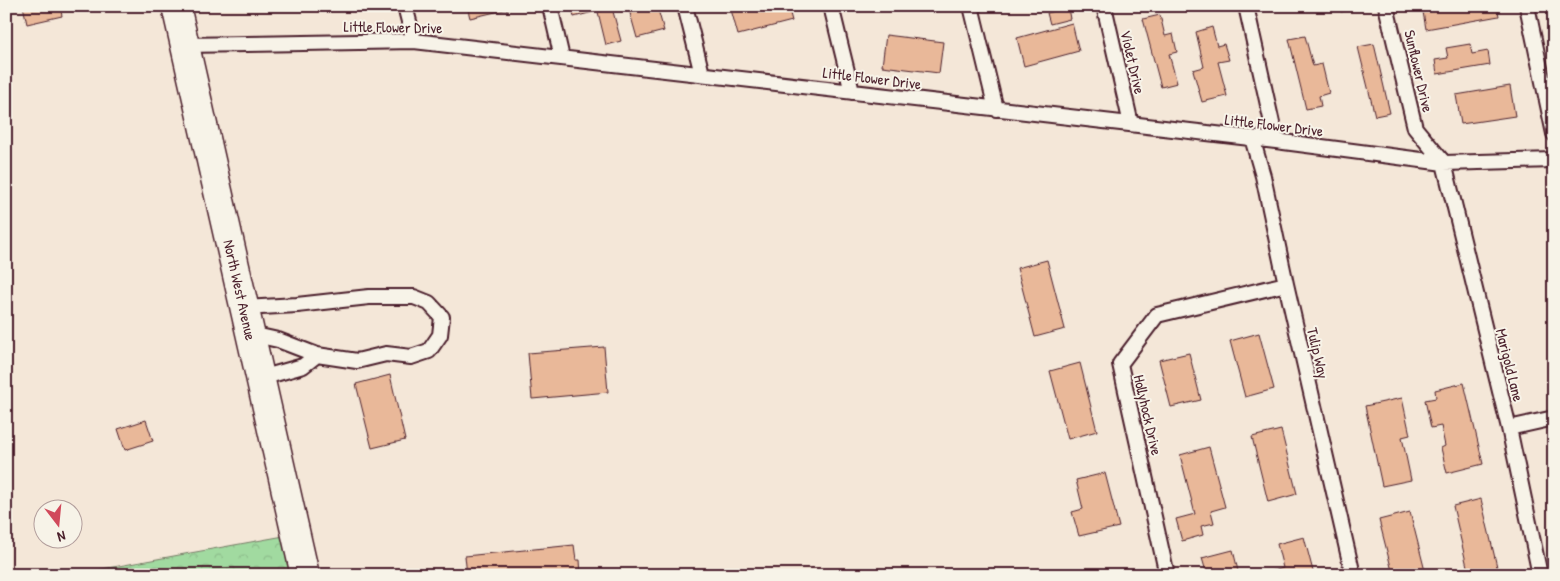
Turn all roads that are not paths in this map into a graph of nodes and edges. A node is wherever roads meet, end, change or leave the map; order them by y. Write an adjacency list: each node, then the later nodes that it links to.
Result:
1 (176, 6): 12 (street, North West Avenue)
2 (405, 6): 11 (lane)
3 (550, 6): 13 (lane)
4 (686, 6): 14 (lane)
5 (831, 6): 15 (lane)
6 (971, 6): 16 (lane)
7 (1104, 6): 17 (lane, Violet Drive)
8 (1246, 6): 20 (lane)
9 (1386, 6): 22 (lane, Sunflower Drive)
10 (1527, 6): 18 (lane)
11 (414, 41): 12 (lane, Little Flower Drive); 13 (lane, Little Flower Drive)
12 (185, 45): 24 (street, North West Avenue)
13 (562, 58): 14 (lane, Little Flower Drive)
14 (702, 74): 15 (lane, Little Flower Drive)
15 (852, 92): 16 (lane, Little Flower Drive)
16 (996, 108): 17 (lane, Little Flower Drive)
17 (1131, 124): 19 (lane, Little Flower Drive)
18 (1554, 134)
19 (1252, 138): 20 (lane, Little Flower Drive); 23 (lane, Tulip Way)
20 (1276, 141): 22 (lane, Little Flower Drive)
21 (1554, 160): 22 (lane, Little Flower Drive)
22 (1444, 163): 29 (lane, Marigold Lane)
23 (1286, 284): 31 (lane, Hollyhock Drive); 32 (lane, Tulip Way)
24 (245, 308): 25 (street, North West Avenue); 26 (lane)
25 (251, 334): 26 (lane); 27 (street, North West Avenue)
26 (317, 355): 27 (lane)
27 (261, 378): 30 (street, North West Avenue)
28 (1554, 418): 29 (lane)
29 (1509, 428): 33 (lane, Marigold Lane)
30 (305, 575)
31 (1167, 575)
32 (1352, 575)
33 (1540, 575)

